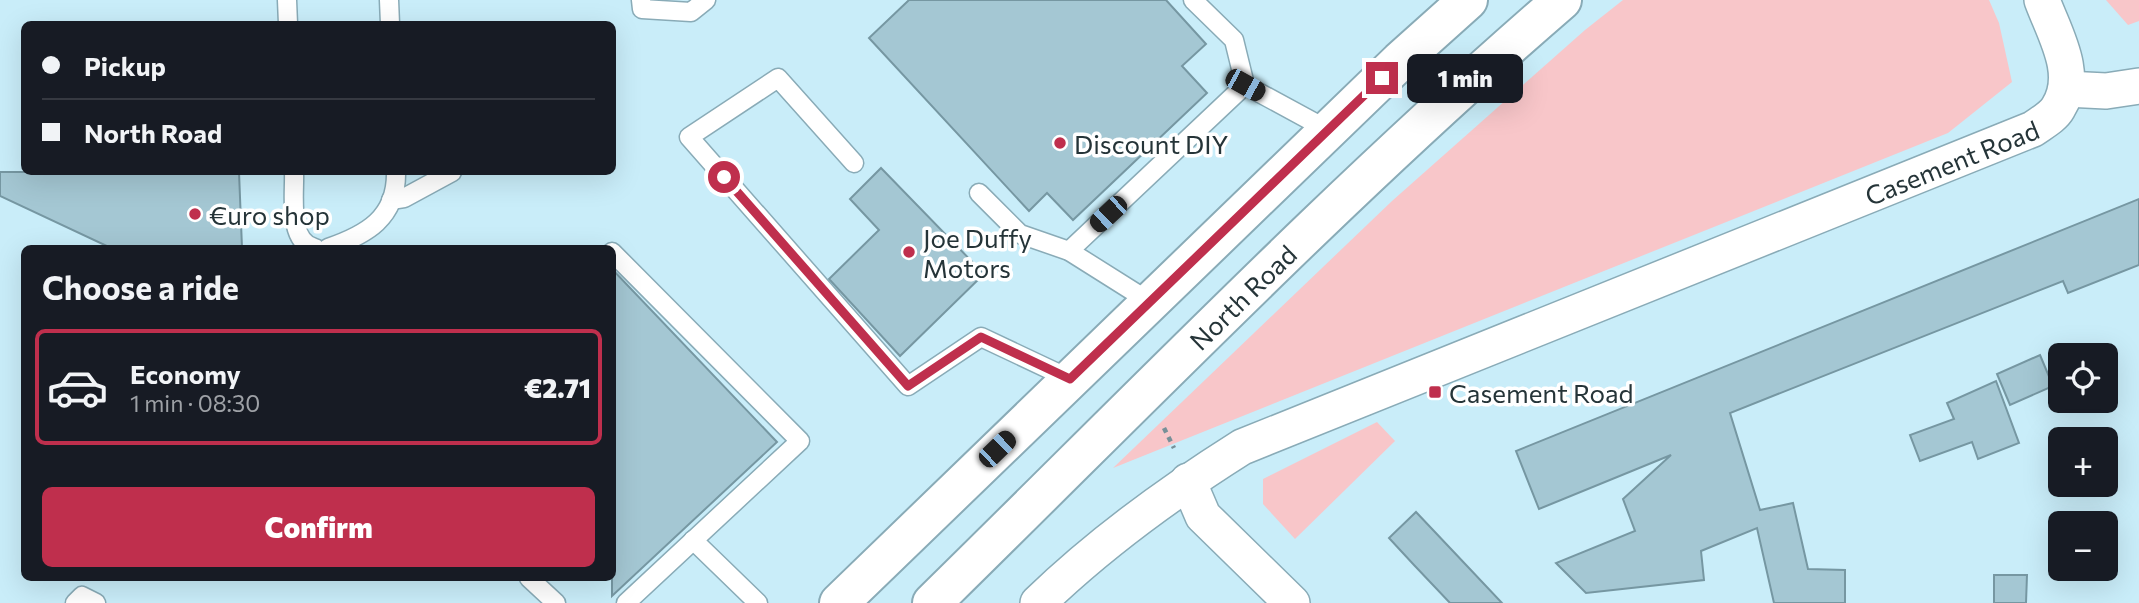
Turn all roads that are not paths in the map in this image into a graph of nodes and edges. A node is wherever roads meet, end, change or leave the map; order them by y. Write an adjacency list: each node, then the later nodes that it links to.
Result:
1 (287, 0): 9 (lane)
2 (389, 0): 10 (lane)
3 (641, 0): 4 (lane)
4 (706, 0)
5 (1193, 0): 11 (lane)
6 (1468, 0): 14 (main road)
7 (1562, 0): 36 (main road, North Road)
8 (2042, 0): 13 (street)
9 (288, 21)
10 (390, 21)
11 (1245, 85): 14 (lane); 23 (lane)
12 (2139, 86): 13 (street)
13 (2066, 89): 27 (street, Casement Road)
14 (1328, 130): 25 (main road)
15 (854, 163): 26 (lane)
16 (294, 175): 21 (lane)
17 (395, 175): 20 (lane)
18 (446, 175): 20 (lane)
19 (979, 192): 23 (lane)
20 (391, 200): 22 (lane)
21 (307, 245)
22 (337, 245)
23 (1069, 251): 25 (lane)
24 (616, 255): 28 (lane)
25 (1150, 302): 26 (main road)
26 (1070, 379): 35 (main road)
27 (1188, 481): 37 (street, Casement Road); 38 (street)
28 (693, 540): 33 (lane); 34 (lane)
29 (532, 581): 32 (lane)
30 (75, 603): 31 (lane)
31 (96, 603)
32 (556, 603)
33 (626, 603)
34 (758, 603)
35 (839, 603)
36 (932, 603)
37 (1038, 603)
38 (1292, 603)

